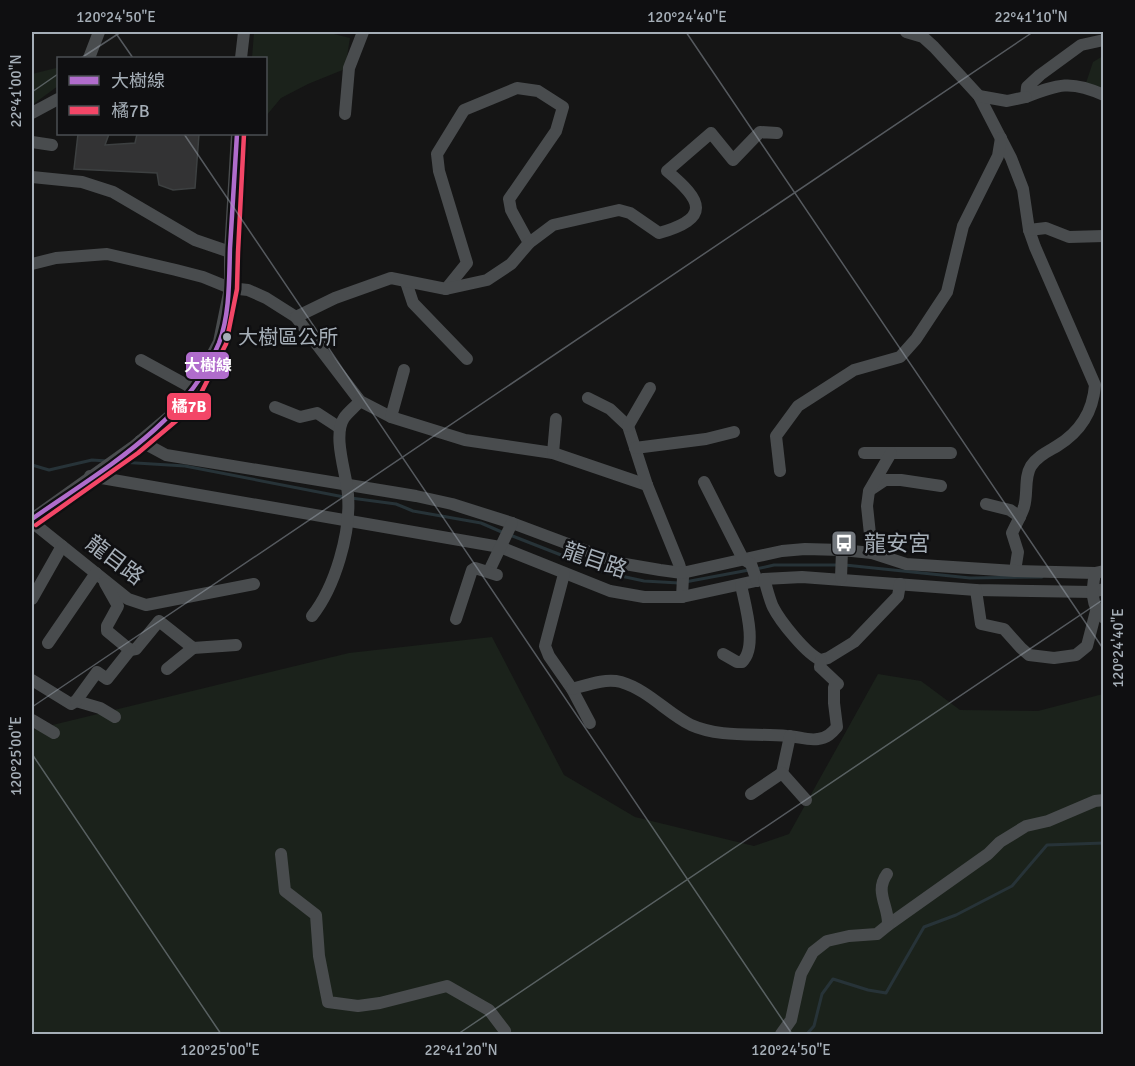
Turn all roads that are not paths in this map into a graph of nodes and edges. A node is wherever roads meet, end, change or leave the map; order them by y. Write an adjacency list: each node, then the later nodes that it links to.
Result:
1 (99, 32): 6 (street)
2 (244, 32): 7 (street)
3 (363, 32): 13 (street)
4 (906, 32): 9 (street)
5 (1104, 40): 10 (street)
6 (89, 57)
7 (241, 57)
8 (1104, 95): 10 (street)
9 (980, 96): 10 (street); 16 (street)
10 (1026, 97)
11 (57, 100): 12 (street)
12 (32, 113)
13 (345, 114)
14 (777, 133): 22 (street)
15 (237, 135): 23 (street)
16 (1000, 138): 20 (street); 48 (street)
17 (32, 142): 18 (street)
18 (52, 146)
19 (32, 177): 23 (street)
20 (1029, 230): 21 (street); 57 (street)
21 (1104, 236)
22 (529, 243): 27 (street); 27 (street)
23 (230, 252): 26 (street)
24 (32, 264): 26 (street)
25 (406, 282): 27 (street); 28 (street); 29 (street)
26 (230, 288): 28 (street); 33 (street)
27 (446, 289)
28 (296, 317): 35 (street)
29 (467, 359)
30 (141, 360): 33 (street)
31 (404, 370): 37 (street)
32 (650, 388): 39 (street)
33 (194, 389): 42 (street)
34 (588, 398): 39 (street)
35 (360, 401): 37 (street); 40 (street)
36 (275, 408): 40 (street)
37 (391, 417): 44 (street)
38 (556, 419): 44 (street)
39 (628, 426): 43 (street)
40 (340, 428): 53 (street)
41 (734, 432): 43 (street)
42 (137, 444): 49 (street, 龍目路); 53 (street, 龍目路)
43 (635, 448): 51 (street)
44 (553, 453): 51 (street)
45 (864, 453): 46 (street)
46 (891, 453): 47 (street); 54 (street)
47 (951, 453)
48 (780, 471)
49 (90, 476): 56 (street, 龍目路); 58 (street, 龍目路)
50 (704, 482): 64 (street)
51 (647, 484): 67 (street)
52 (941, 486): 54 (street)
53 (347, 489): 56 (street); 59 (street, 龍目路)
54 (869, 491): 63 (street)
55 (986, 504): 57 (street)
56 (348, 517): 60 (street, 龍目路); 79 (street)
57 (1020, 517): 65 (street)
58 (32, 520): 61 (street, 龍目路)
59 (512, 524): 60 (street); 67 (street, 龍目路)
60 (501, 543): 66 (street, 龍目路); 80 (street)
61 (62, 546): 68 (street, 龍目路); 77 (street)
62 (843, 552): 63 (street, 龍目路); 64 (street, 龍目路); 69 (street)
63 (872, 553): 65 (street, 龍目路)
64 (747, 561): 67 (street, 龍目路); 70 (street)
65 (1015, 570): 71 (street, 龍目路)
66 (564, 574): 76 (street, 龍目路); 89 (street)
67 (682, 575): 76 (street)
68 (99, 576): 72 (street, 龍目路); 81 (street); 84 (street)
69 (841, 576): 70 (street, 龍目路); 73 (street, 龍目路)
70 (759, 579): 74 (street, 龍目路); 86 (street)
71 (1097, 581): 75 (street, 龍目路); 78 (street)
72 (254, 584)
73 (900, 584): 75 (street, 龍目路); 86 (street)
74 (741, 585): 76 (street, 龍目路); 85 (street)
75 (976, 590): 78 (street)
76 (682, 594)
77 (32, 599)
78 (1100, 614)
79 (312, 616)
80 (456, 619)
81 (48, 643)
82 (236, 645): 83 (street)
83 (193, 648): 84 (street); 87 (street)
84 (130, 650): 90 (street)
85 (723, 654)
86 (821, 660): 95 (street)
87 (167, 669)
88 (32, 680): 90 (street)
89 (572, 689): 93 (street); 95 (street)
90 (76, 701): 91 (street)
91 (115, 717)
92 (32, 720): 94 (street)
93 (590, 723)
94 (54, 733)
95 (789, 736): 96 (street)
96 (782, 773): 97 (street); 98 (street)
97 (752, 794)
98 (806, 800)
99 (1104, 800): 102 (street)
100 (281, 854): 103 (street)
101 (887, 874): 102 (street)
102 (888, 925): 104 (street)
103 (503, 1035)
104 (781, 1035)

